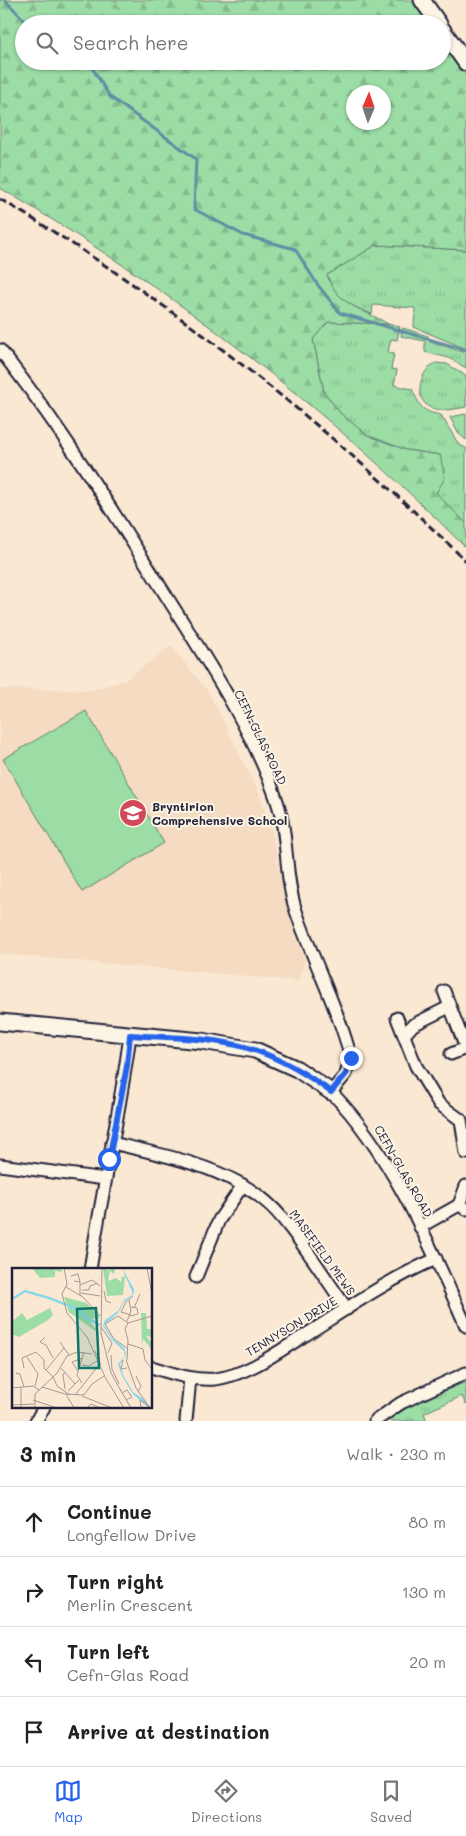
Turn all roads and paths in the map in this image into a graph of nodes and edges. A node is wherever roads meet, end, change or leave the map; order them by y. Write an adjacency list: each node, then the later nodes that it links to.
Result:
1 (425, 1): 2 (street)
2 (434, 15)
3 (451, 42): 4 (street)
4 (466, 63)
5 (0, 350): 14 (street, CEFN-GLAS ROAD)
6 (444, 990): 7 (street)
7 (449, 1007): 11 (street); 12 (street)
8 (397, 1018): 11 (street)
9 (0, 1022): 10 (street)
10 (130, 1035): 14 (street); 16 (street)
11 (404, 1035): 15 (street)
12 (466, 1048): 13 (street)
13 (451, 1054)
14 (331, 1092): 23 (street, CEFN-GLAS ROAD)
15 (464, 1118): 17 (street)
16 (112, 1143): 19 (street); 20 (street, MASEFIELD MEWS)
17 (466, 1152)
18 (0, 1165): 19 (street)
19 (105, 1180): 25 (street)
20 (243, 1185): 26 (street); 27 (street, MASEFIELD MEWS)
21 (466, 1186): 22 (street)
22 (462, 1207): 23 (street)
23 (420, 1228): 24 (street, CEFN-GLAS ROAD)
24 (436, 1260): 27 (street, TENNYSON DRIVE); 28 (street, CEFN-GLAS ROAD)
25 (90, 1268)
26 (196, 1277)
27 (347, 1309): 31 (street, TENNYSON DRIVE)
28 (466, 1326)
29 (152, 1367): 31 (street, TENNYSON DRIVE)
30 (466, 1373): 35 (street)
31 (190, 1378): 34 (street)
32 (43, 1408): 33 (street)
33 (36, 1421)
34 (186, 1421)
35 (375, 1421)

